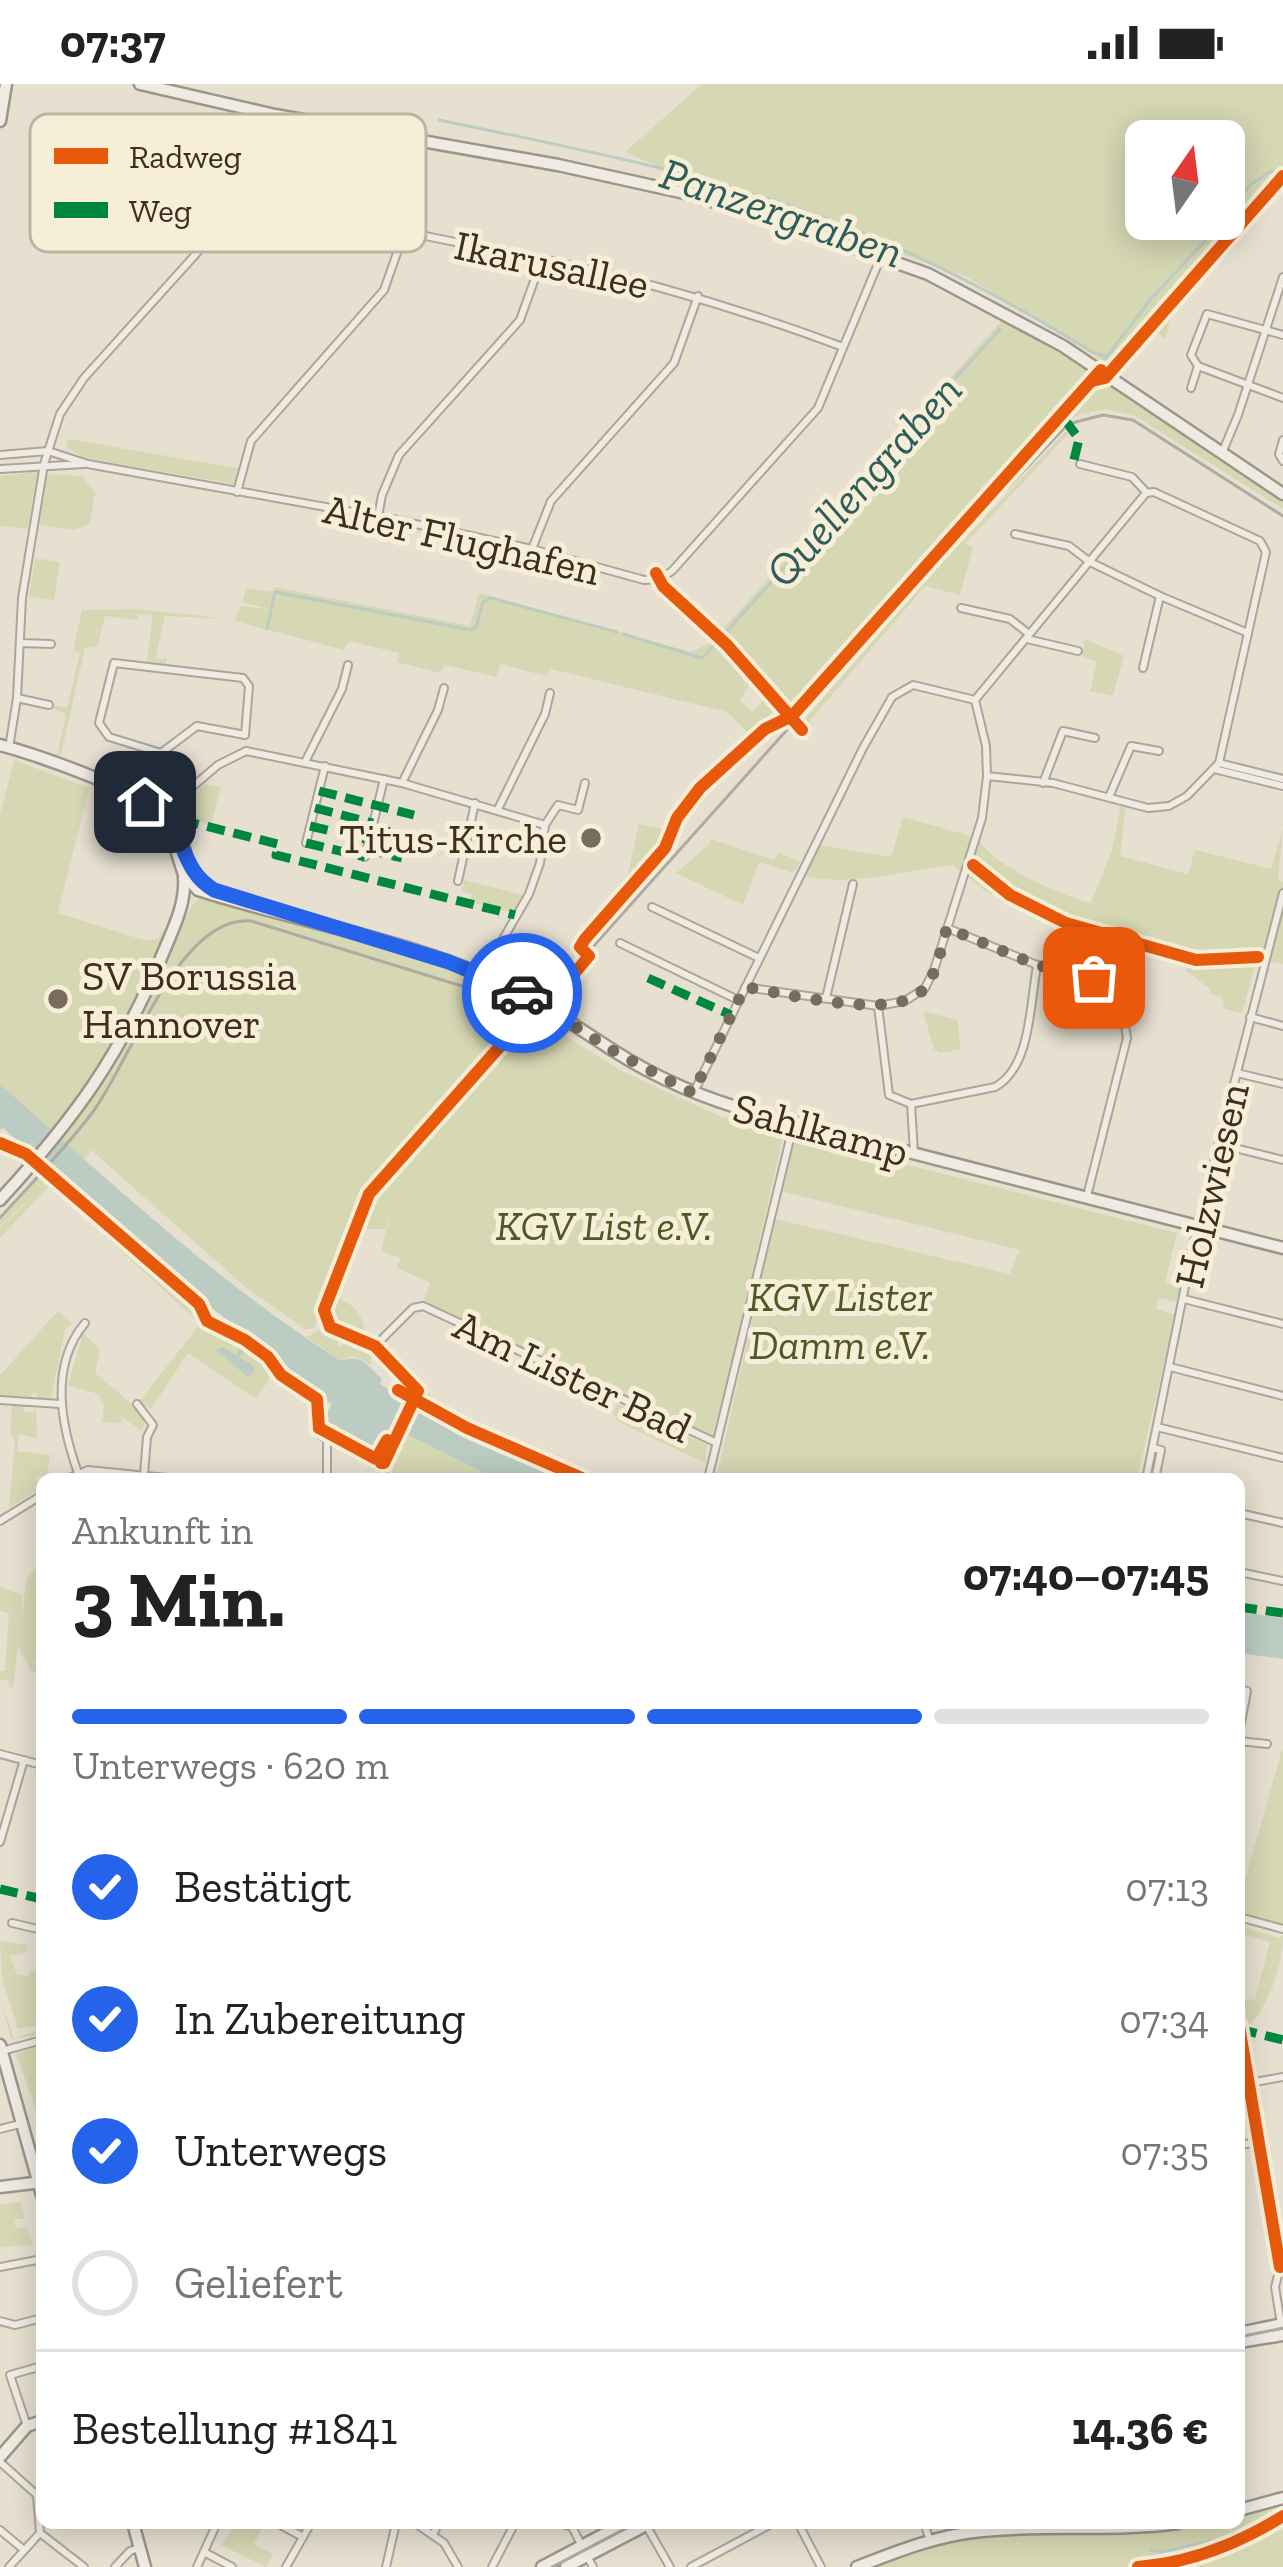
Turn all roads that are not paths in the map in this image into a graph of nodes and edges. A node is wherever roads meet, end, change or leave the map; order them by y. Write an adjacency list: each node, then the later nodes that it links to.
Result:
1 (6, 84): 4 (street)
2 (140, 84): 3 (street)
3 (270, 114)
4 (0, 121)
5 (426, 142): 10 (street)
6 (426, 237): 9 (street, Ikarusallee)
7 (198, 252): 21 (street)
8 (397, 252): 29 (street)
9 (542, 259): 12 (street, Ikarusallee); 32 (street)
10 (880, 260): 15 (street, Alter Flughafen); 22 (street)
11 (1283, 277): 13 (street)
12 (698, 296): 15 (street, Ikarusallee); 34 (street)
13 (1266, 329): 14 (street); 16 (street); 17 (street)
14 (1283, 335)
15 (843, 347): 34 (street, Alter Flughafen)
16 (1198, 366): 17 (street); 18 (street)
17 (1248, 386): 19 (street); 22 (street)
18 (1191, 388)
19 (1283, 398)
20 (1283, 440): 24 (street)
21 (48, 451): 23 (street, Alter Flughafen); 25 (street); 26 (street, Alter Flughafen)
22 (1222, 453): 31 (street)
23 (0, 455)
24 (1283, 460)
25 (44, 464): 26 (street, Alter Flughafen); 28 (street, Alter Flughafen); 40 (street)
26 (88, 464): 29 (street, Alter Flughafen)
27 (1080, 464): 30 (street)
28 (0, 469)
29 (237, 492): 32 (street, Alter Flughafen)
30 (1146, 493): 35 (street); 38 (street)
31 (1283, 494)
32 (378, 517): 34 (street, Alter Flughafen)
33 (1016, 534): 35 (street)
34 (532, 549)
35 (1090, 562): 36 (street); 39 (street)
36 (1160, 596): 38 (street); 44 (street)
37 (961, 608): 39 (street)
38 (1248, 633): 57 (street)
39 (1028, 637): 42 (street); 48 (street)
40 (20, 643): 41 (street); 47 (street)
41 (50, 644)
42 (1078, 651)
43 (348, 665): 55 (street)
44 (1143, 668)
45 (444, 688): 60 (street)
46 (550, 692): 66 (street)
47 (17, 698): 49 (street); 52 (street)
48 (975, 700): 58 (street); 80 (street)
49 (49, 705)
50 (244, 735): 50 (street); 53 (street)
51 (1095, 738): 62 (street)
52 (5, 747): 67 (street)
53 (243, 752): 55 (street); 67 (street)
54 (1159, 752): 64 (street)
55 (305, 762): 56 (street)
56 (325, 766): 59 (street); 69 (street)
57 (1217, 766): 63 (street); 64 (street)
58 (987, 776): 62 (street); 78 (street)
59 (384, 779): 60 (street); 70 (street)
60 (402, 783): 65 (street)
61 (585, 783): 68 (street)
62 (1043, 783): 64 (street)
63 (1283, 783)
64 (1109, 797)
65 (475, 802): 66 (street); 72 (street)
66 (498, 809): 68 (street)
67 (164, 814): 71 (street, Sahlkamp)
68 (545, 825): 82 (street)
69 (306, 843)
70 (364, 857)
71 (186, 869): 74 (street, Sahlkamp); 76 (street, Sahlkamp)
72 (458, 881)
73 (853, 884): 84 (street)
74 (212, 892): 76 (street, Sahlkamp); 76 (street); 82 (street, Sahlkamp)
75 (1283, 892): 88 (street, Holzwiesen)
76 (188, 896): 99 (street)
77 (652, 907): 80 (street)
78 (947, 928): 81 (street); 86 (street)
79 (620, 943): 85 (street)
80 (759, 958): 83 (street)
81 (1037, 965): 93 (street); 98 (street)
82 (483, 975): 87 (street, Sahlkamp)
83 (745, 987): 84 (street); 85 (street)
84 (826, 998): 86 (street)
85 (738, 1000): 92 (street)
86 (878, 1006): 93 (street)
87 (552, 1010): 92 (street, Sahlkamp); 112 (street, Am Lister Bad)
88 (1250, 1017): 89 (street); 90 (street, Holzwiesen)
89 (1283, 1025)
90 (1237, 1072): 91 (street); 95 (street, Holzwiesen)
91 (1283, 1084)
92 (693, 1093): 94 (street, Sahlkamp)
93 (911, 1104): 96 (street)
94 (794, 1122): 96 (street, Sahlkamp); 112 (street)
95 (1219, 1144): 97 (street); 100 (street, Holzwiesen)
96 (914, 1154): 98 (street, Sahlkamp)
97 (1283, 1160)
98 (1087, 1198): 100 (street, Sahlkamp)
99 (0, 1199)
100 (1198, 1226): 101 (street, Sahlkamp); 102 (street, Holzwiesen)
101 (1283, 1247)
102 (1184, 1299): 104 (street); 105 (street, Holzwiesen)
103 (85, 1323): 108 (street)
104 (1283, 1324)
105 (1170, 1367): 106 (street); 111 (street, Holzwiesen)
106 (1283, 1396)
107 (0, 1400): 108 (street)
108 (59, 1403): 115 (street)
109 (137, 1404): 117 (street)
110 (320, 1427): 118 (street)
111 (1157, 1427): 113 (street); 121 (street, Holzwiesen)
112 (717, 1443): 120 (street)
113 (1283, 1458)
114 (384, 1463): 119 (street)
115 (78, 1473): 116 (street)
116 (122, 1473)
117 (144, 1473)
118 (327, 1473)
119 (383, 1473)
120 (710, 1473)
121 (1151, 1473)
122 (36, 1499): 124 (street)
123 (1245, 1515): 125 (street)
124 (0, 1521)
125 (1283, 1523)
126 (1245, 1573): 127 (street)
127 (1283, 1581)
128 (1245, 1738): 129 (street)
129 (1267, 1744)
130 (0, 1754): 131 (street)
131 (24, 1760): 132 (street); 133 (street)
132 (36, 1763)
133 (0, 1842)
134 (1245, 1919): 137 (street)
135 (12, 1923): 136 (street)
136 (36, 1929)
137 (1283, 1929)
138 (36, 2042): 139 (street)
139 (1, 2048): 141 (street)
140 (1245, 2061): 143 (street)
141 (3, 2066): 144 (street)
142 (1283, 2078): 143 (street)
143 (1249, 2084): 146 (street)
144 (23, 2123): 145 (street); 149 (street)
145 (0, 2129)
146 (1260, 2142): 147 (street); 148 (street)
147 (1245, 2144)
148 (1263, 2161): 152 (street); 155 (street)
149 (36, 2168)
150 (36, 2186): 151 (street)
151 (0, 2187)
152 (1283, 2256): 155 (street)
153 (36, 2260): 154 (street)
154 (0, 2267)
155 (1280, 2267): 158 (street)
156 (36, 2320): 157 (street)
157 (0, 2321)
158 (1283, 2329): 159 (street)
159 (1245, 2337)
160 (36, 2368): 162 (street)
161 (0, 2371): 162 (street)
162 (10, 2374): 164 (street)
163 (36, 2424): 164 (street)
164 (27, 2426): 165 (street)
165 (0, 2460): 166 (street)
166 (36, 2494)
167 (1283, 2498): 168 (street)
168 (1245, 2508)
169 (40, 2529): 186 (street)
170 (137, 2529): 190 (street)
171 (214, 2529): 192 (street)
172 (288, 2529): 188 (street)
173 (308, 2529): 188 (street)
174 (395, 2529): 202 (street)
175 (425, 2529): 187 (street)
176 (436, 2529): 187 (street)
177 (512, 2529): 204 (street)
178 (618, 2529): 193 (street)
179 (638, 2529): 193 (street)
180 (651, 2529): 207 (street)
181 (762, 2529): 194 (street)
182 (802, 2529): 208 (street)
183 (926, 2529): 189 (street)
184 (981, 2529): 189 (street)
185 (0, 2530): 191 (street)
186 (40, 2533): 191 (street); 196 (street)
187 (433, 2534): 203 (street)
188 (303, 2537): 201 (street)
189 (930, 2541): 209 (street)
190 (139, 2548): 197 (street); 198 (street)
191 (24, 2550): 195 (street)
192 (204, 2552): 199 (street); 200 (street)
193 (587, 2556): 205 (street); 206 (street)
194 (694, 2566)
195 (10, 2567)
196 (84, 2567)
197 (115, 2567)
198 (145, 2567)
199 (197, 2567)
200 (232, 2567)
201 (286, 2567)
202 (386, 2567)
203 (458, 2567)
204 (492, 2567)
205 (542, 2567)
206 (566, 2567)
207 (670, 2567)
208 (820, 2567)
209 (857, 2567)

